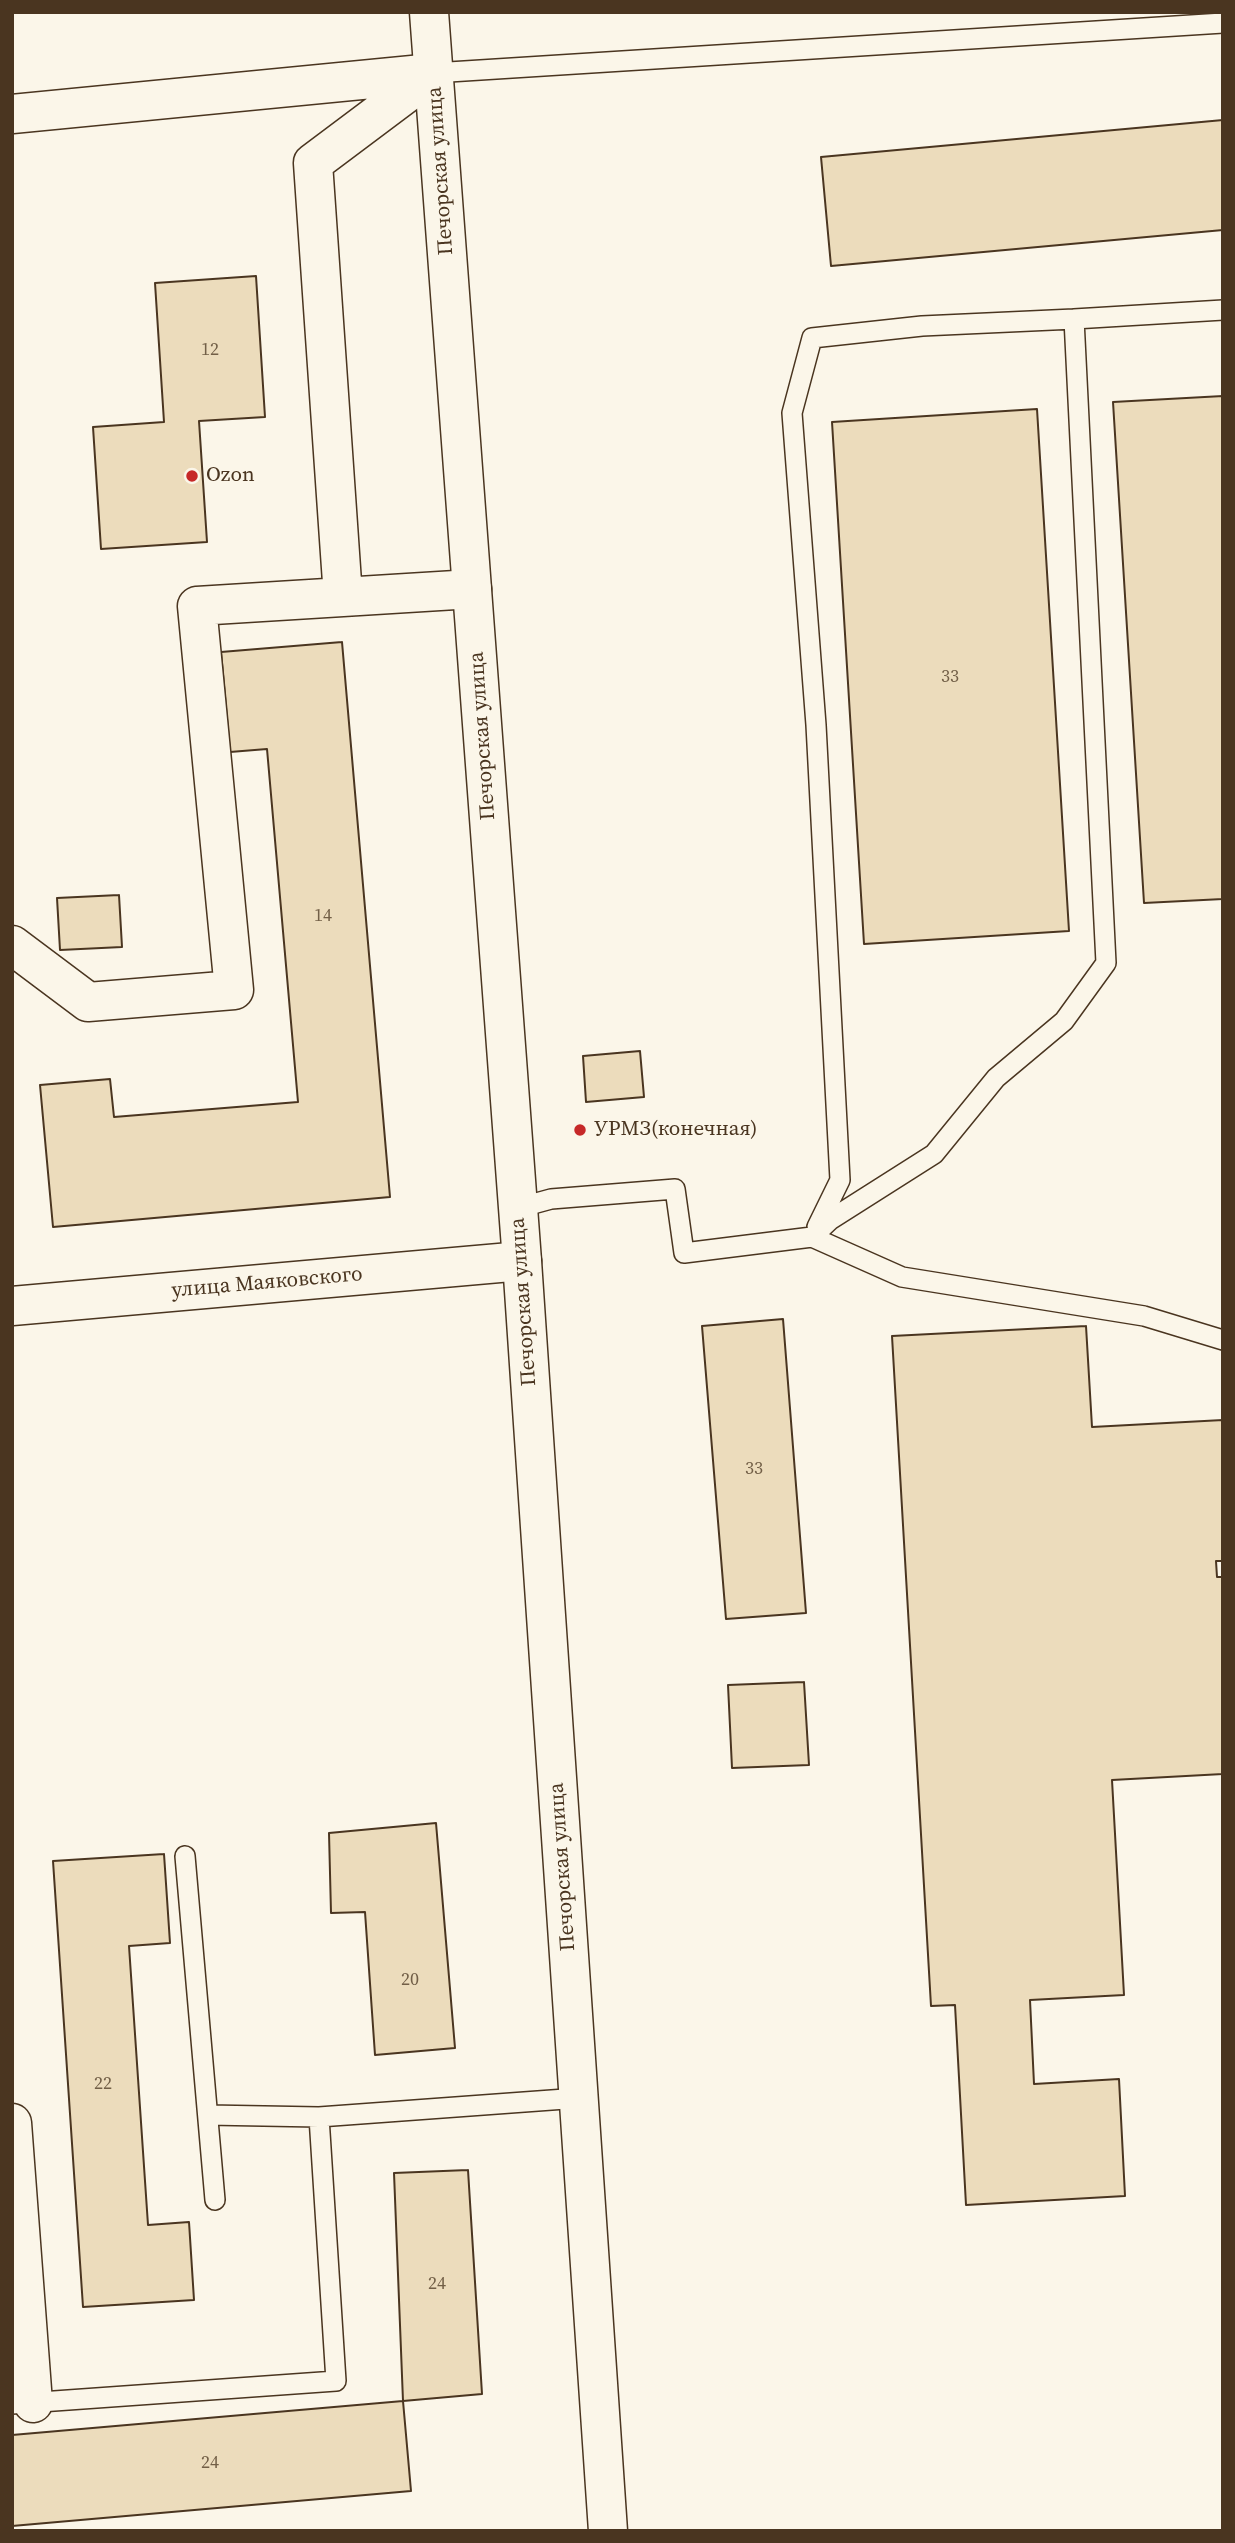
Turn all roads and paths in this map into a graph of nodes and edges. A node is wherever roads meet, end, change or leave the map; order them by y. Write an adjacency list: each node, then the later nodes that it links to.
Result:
1 (429, 12): 3 (street, Печорская улица)
2 (1223, 23): 3 (lane)
3 (433, 73): 4 (street, Печорская улица); 7 (street, Печорская улица); 8 (street)
4 (12, 114)
5 (1223, 310): 6 (lane)
6 (1074, 319): 11 (lane); 11 (lane)
7 (472, 589): 8 (street); 10 (street, Печорская улица)
8 (343, 597): 9 (street)
9 (12, 945)
10 (518, 1208): 11 (lane); 12 (street, Печорская улица)
11 (813, 1237): 14 (lane)
12 (522, 1261): 13 (street, улица Маяковского); 16 (street, Печорская улица)
13 (12, 1306)
14 (1223, 1339)
15 (185, 1856): 17 (lane)
16 (579, 2098): 18 (lane); 22 (street, Печорская улица)
17 (208, 2115): 18 (lane); 20 (lane)
18 (319, 2117): 21 (lane)
19 (12, 2123): 21 (street)
20 (215, 2200)
21 (23, 2403)
22 (608, 2531)

